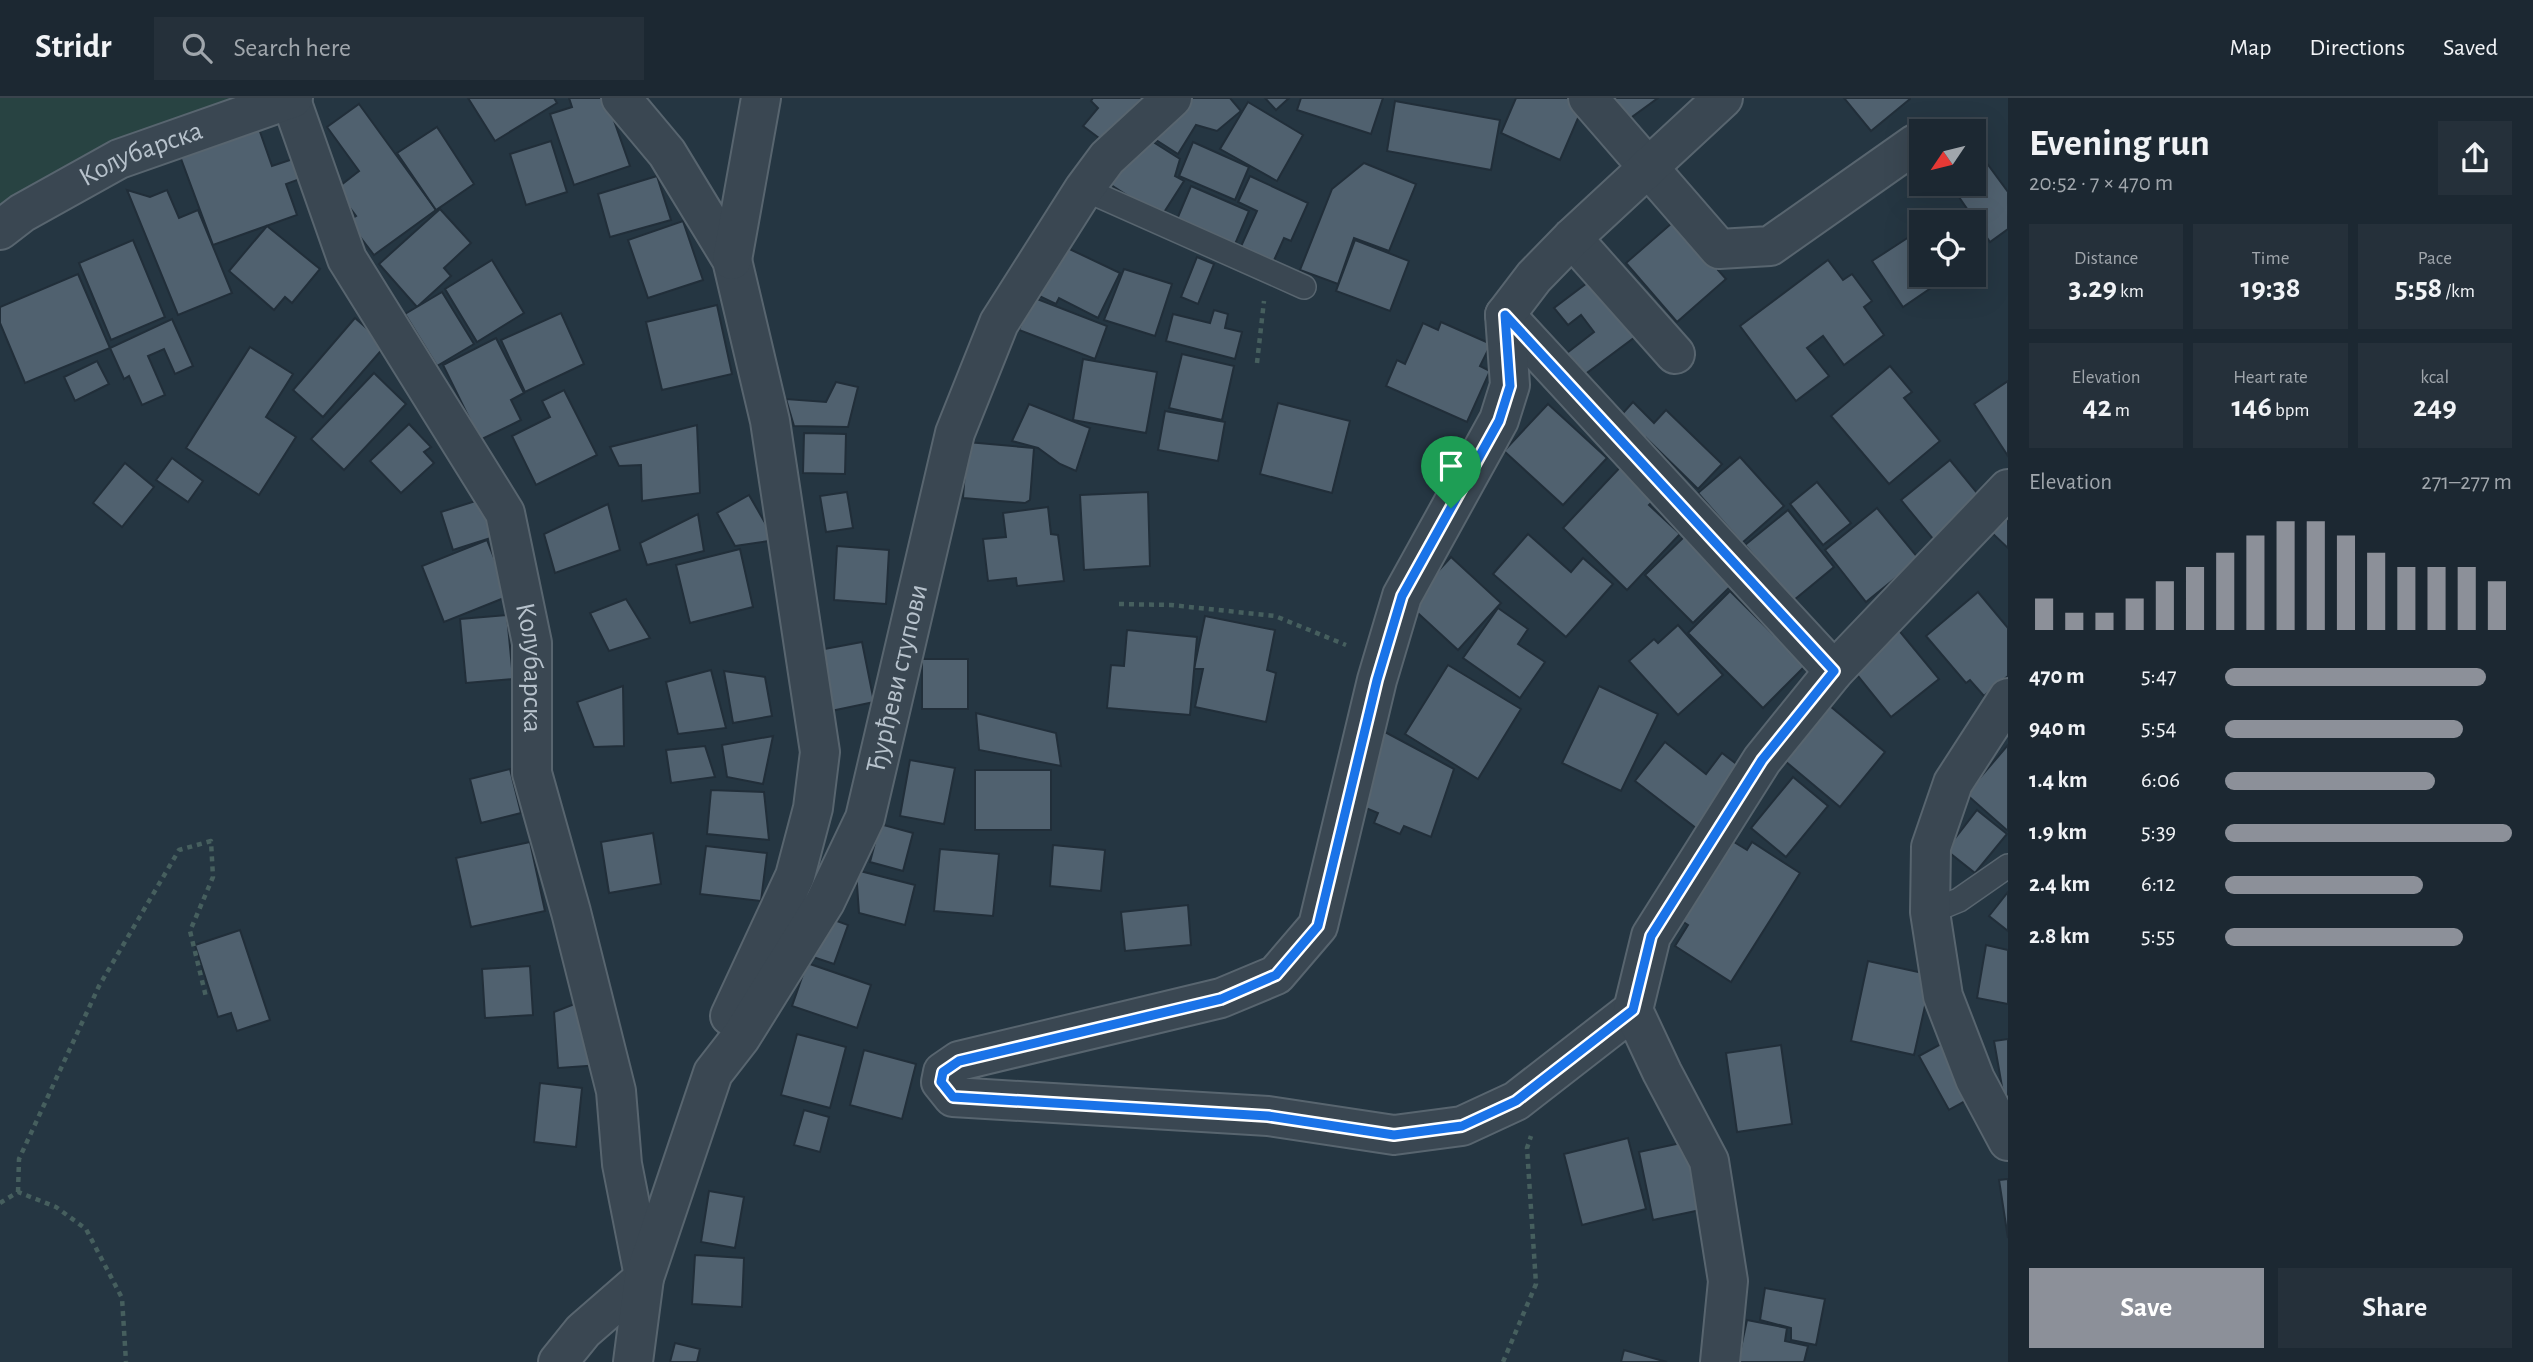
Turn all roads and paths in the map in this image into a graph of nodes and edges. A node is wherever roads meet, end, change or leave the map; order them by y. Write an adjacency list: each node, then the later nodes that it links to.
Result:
1 (621, 98): 12 (street)
2 (761, 98): 12 (street)
3 (1172, 98): 9 (street, Ђурђеви ступови)
4 (1588, 98): 8 (street)
5 (1723, 98): 8 (street)
6 (292, 99): 10 (street, Колубарска); 32 (street, Колубарска)
7 (1909, 148): 8 (street)
8 (1649, 167): 11 (street)
9 (1084, 189): 13 (lane); 27 (street, Ђурђеви ступови)
10 (0, 230)
11 (1572, 238): 15 (street); 16 (street)
12 (732, 260): 27 (street)
13 (1252, 264): 14 (lane); 17 (path)
14 (1304, 287)
15 (1505, 315): 20 (street); 21 (street)
16 (1675, 354)
17 (1257, 363)
18 (2008, 489): 21 (street)
19 (1119, 604): 20 (path)
20 (1382, 660): 26 (street)
21 (1834, 671): 26 (street)
22 (2008, 698): 24 (street)
23 (2008, 866): 24 (lane)
24 (1930, 912): 29 (street)
25 (206, 998): 30 (path)
26 (1633, 1010): 37 (street)
27 (713, 1073): 32 (street, Ђурђеви ступови)
28 (1531, 1136): 36 (path)
29 (2008, 1141)
30 (18, 1192): 31 (path); 33 (path)
31 (0, 1203)
32 (644, 1278): 34 (street); 35 (street, Ђурђеви ступови)
33 (126, 1362)
34 (558, 1362)
35 (632, 1362)
36 (1503, 1362)
37 (1720, 1362)

